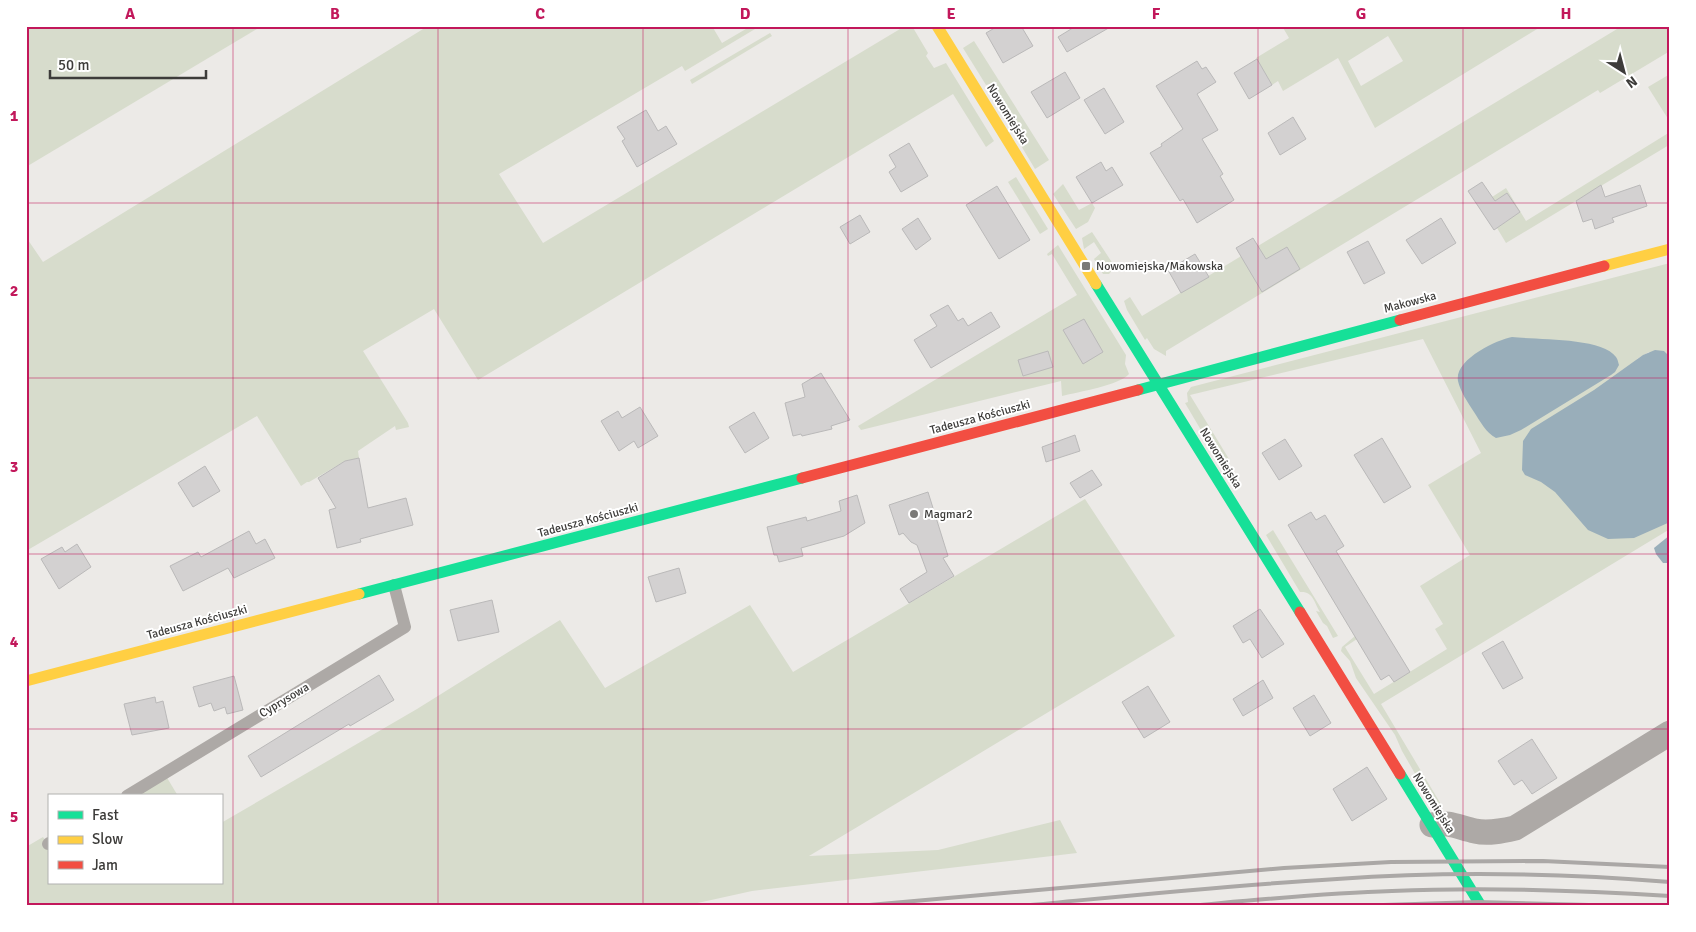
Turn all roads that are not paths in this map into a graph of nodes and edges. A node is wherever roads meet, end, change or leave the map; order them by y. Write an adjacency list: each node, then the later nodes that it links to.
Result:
1 (937, 26): 3 (street, Nowomiejska)
2 (1670, 249): 3 (street, Makowska)
3 (1157, 384): 4 (street, Tadeusza Kościuszki); 8 (street, Nowomiejska)
4 (394, 585): 5 (street, Tadeusza Kościuszki); 7 (lane, Cyprysowa)
5 (26, 681)
6 (1670, 733): 8 (street)
7 (130, 794)
8 (1432, 825): 9 (street, Nowomiejska)
9 (1481, 906)

